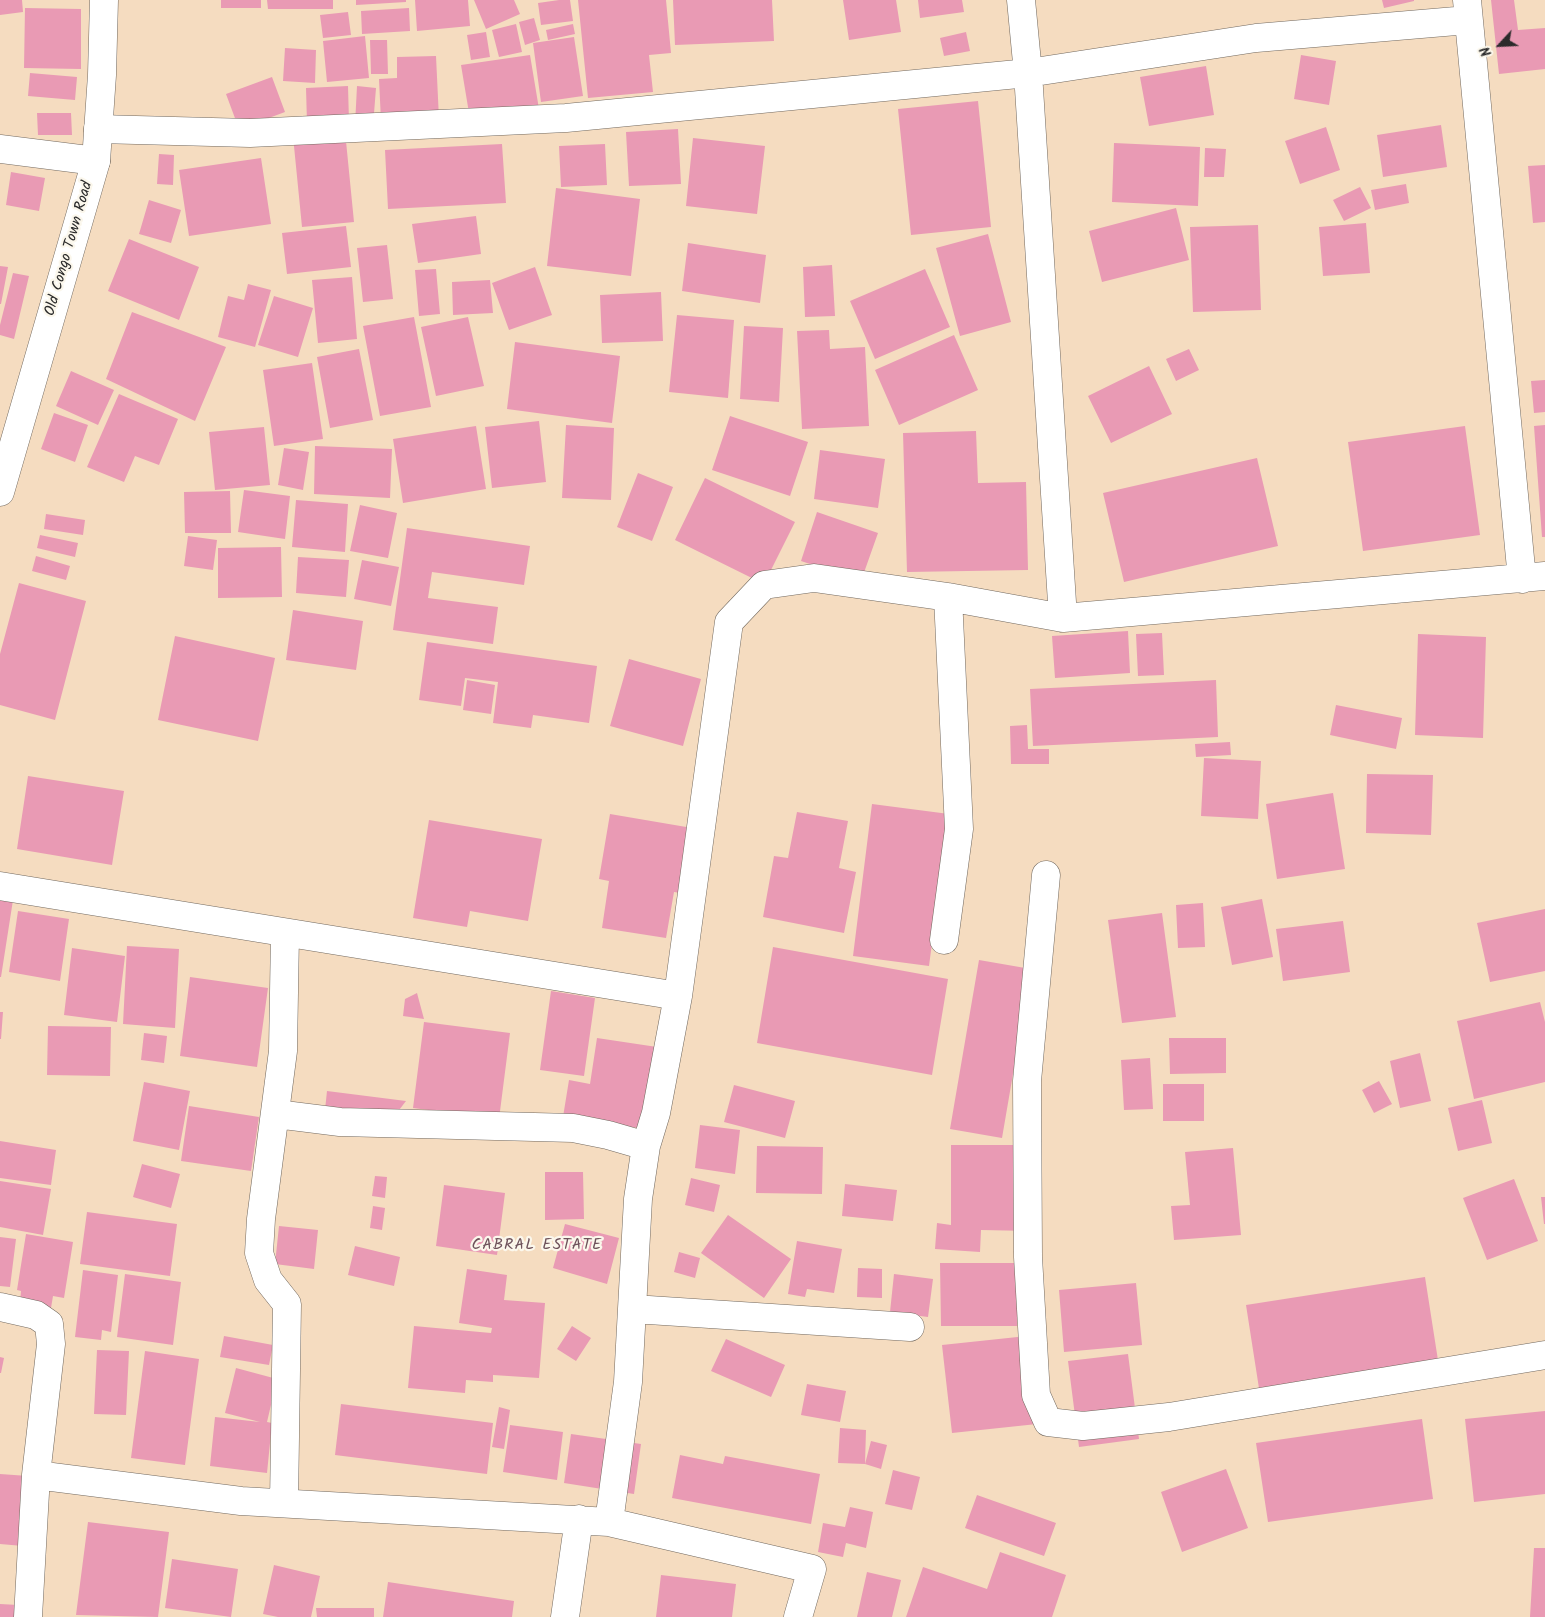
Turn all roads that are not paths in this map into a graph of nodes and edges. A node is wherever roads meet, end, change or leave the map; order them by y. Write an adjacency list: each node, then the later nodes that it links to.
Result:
1 (104, 0): 5 (street, Old Congo Town Road)
2 (1021, 0): 4 (street)
3 (1467, 10): 4 (street); 9 (street)
4 (1028, 73): 5 (street); 11 (street)
5 (98, 130): 7 (street, Old Congo Town Road)
6 (0, 149): 7 (street)
7 (96, 161): 8 (street, Old Congo Town Road)
8 (0, 492)
9 (1533, 578): 11 (street)
10 (948, 597): 11 (street); 15 (street); 16 (street)
11 (1064, 618)
12 (1046, 875): 22 (street)
13 (0, 886): 14 (street)
14 (285, 934): 16 (street); 17 (street)
15 (944, 940)
16 (678, 996): 18 (street)
17 (276, 1114): 18 (street); 24 (street)
18 (646, 1146): 20 (street)
19 (0, 1307): 23 (street)
20 (633, 1309): 21 (street); 26 (street)
21 (910, 1327)
22 (1545, 1355)
23 (36, 1475): 24 (street); 27 (street)
24 (284, 1503): 25 (street)
25 (579, 1520): 26 (street); 28 (street)
26 (609, 1522): 29 (street)
27 (28, 1617)
28 (565, 1617)
29 (798, 1617)

